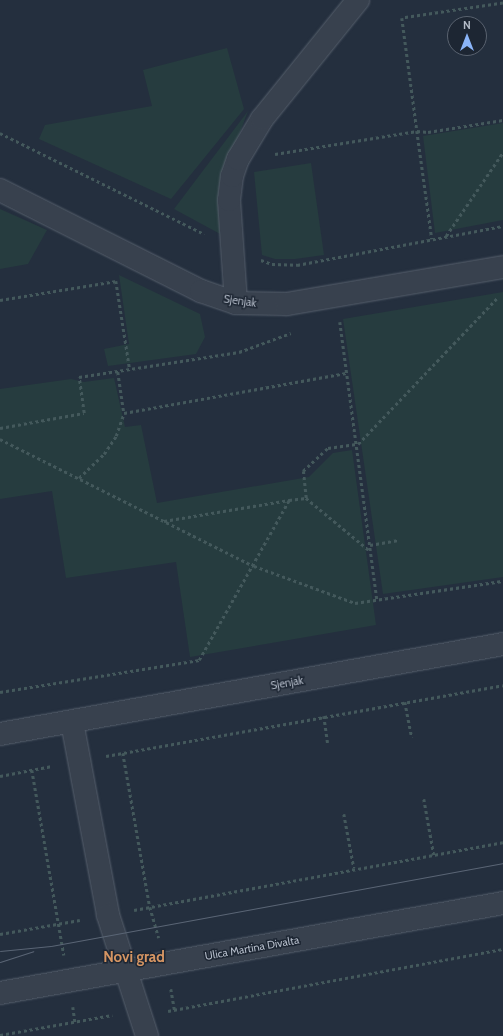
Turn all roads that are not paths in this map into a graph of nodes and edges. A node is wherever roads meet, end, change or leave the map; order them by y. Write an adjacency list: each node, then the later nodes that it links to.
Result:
1 (358, 0): 4 (street)
2 (0, 190): 4 (street, Sjenjak)
3 (503, 267): 4 (street, Sjenjak)
4 (236, 303)
5 (503, 644): 6 (street, Sjenjak)
6 (72, 722): 7 (street, Sjenjak); 9 (street)
7 (0, 734)
8 (503, 903): 9 (street, Ulica Martina Divalta)
9 (125, 971): 10 (street, Ulica Martina Divalta); 11 (street)
10 (0, 993)
11 (147, 1036)

